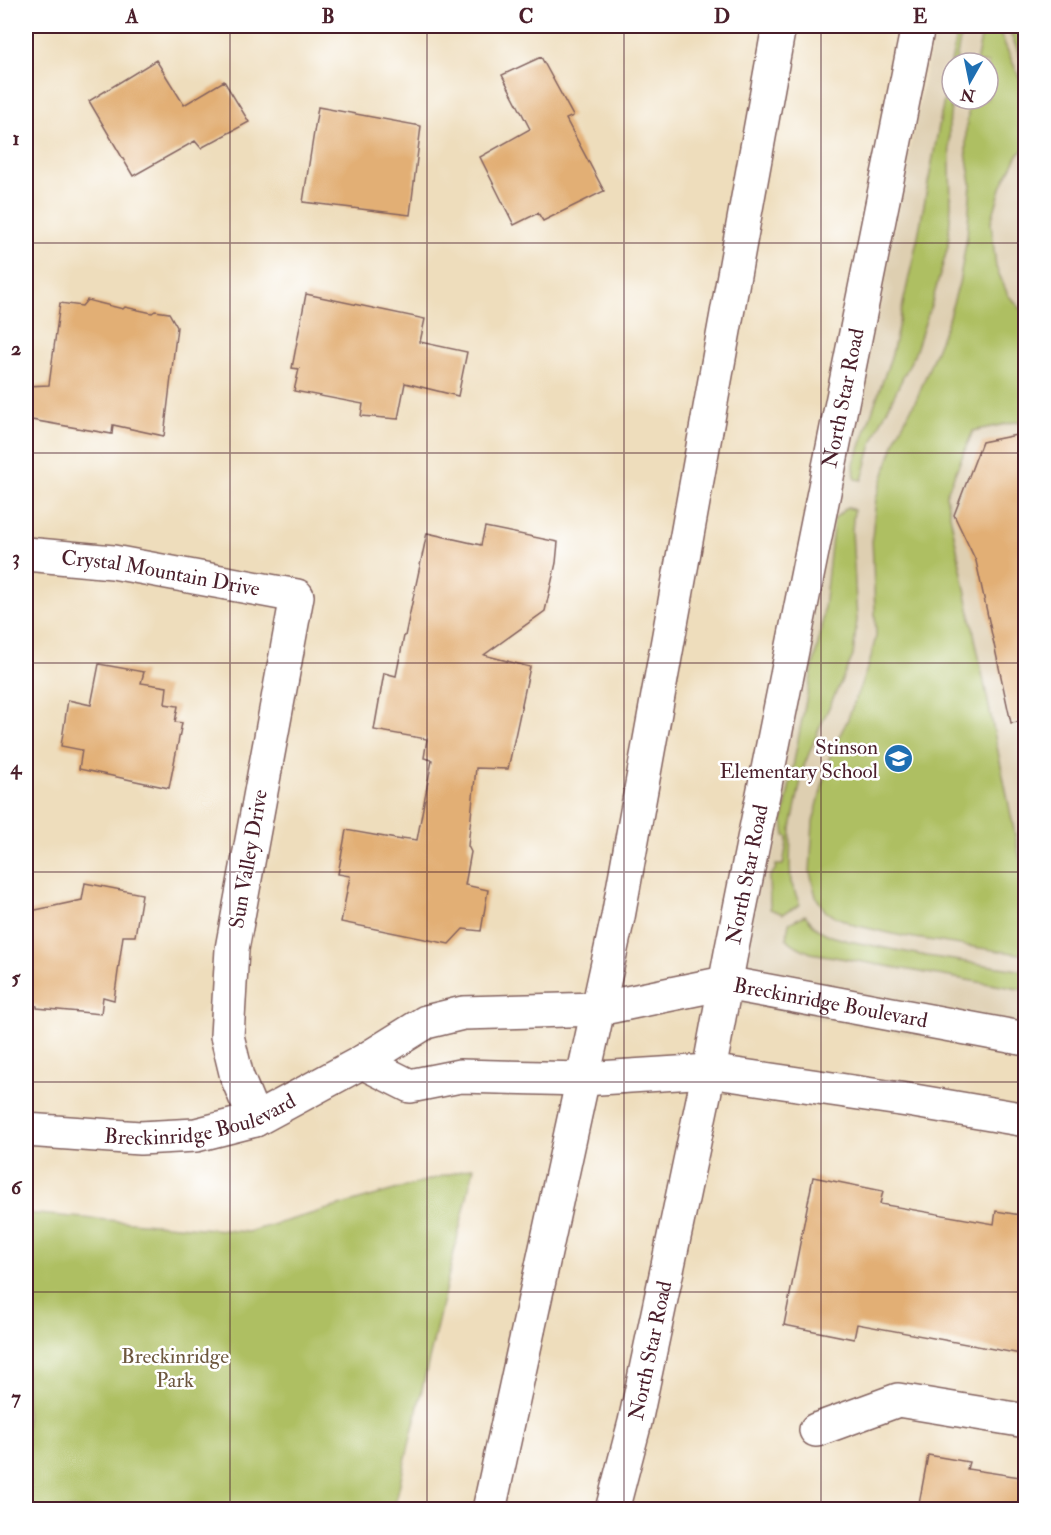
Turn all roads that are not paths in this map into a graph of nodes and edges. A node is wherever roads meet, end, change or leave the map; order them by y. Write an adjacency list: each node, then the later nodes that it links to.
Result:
1 (779, 26): 6 (main road)
2 (918, 26): 5 (main road, North Star Road)
3 (26, 554): 4 (main road, Crystal Mountain Drive)
4 (297, 596): 11 (main road, Sun Valley Drive)
5 (725, 983): 6 (main road, Breckinridge Boulevard); 7 (main road, Breckinridge Boulevard); 9 (main road, North Star Road)
6 (598, 1009): 8 (main road, Breckinridge Boulevard); 10 (main road)
7 (1026, 1039)
8 (362, 1062): 10 (main road); 11 (main road, Breckinridge Boulevard)
9 (709, 1071): 10 (main road); 12 (main road); 17 (main road, North Star Road)
10 (583, 1079): 16 (main road)
11 (255, 1120): 13 (main road, Breckinridge Boulevard)
12 (1026, 1120)
13 (26, 1130)
14 (1026, 1420): 15 (main road)
15 (816, 1430)
16 (489, 1509)
17 (612, 1509)

